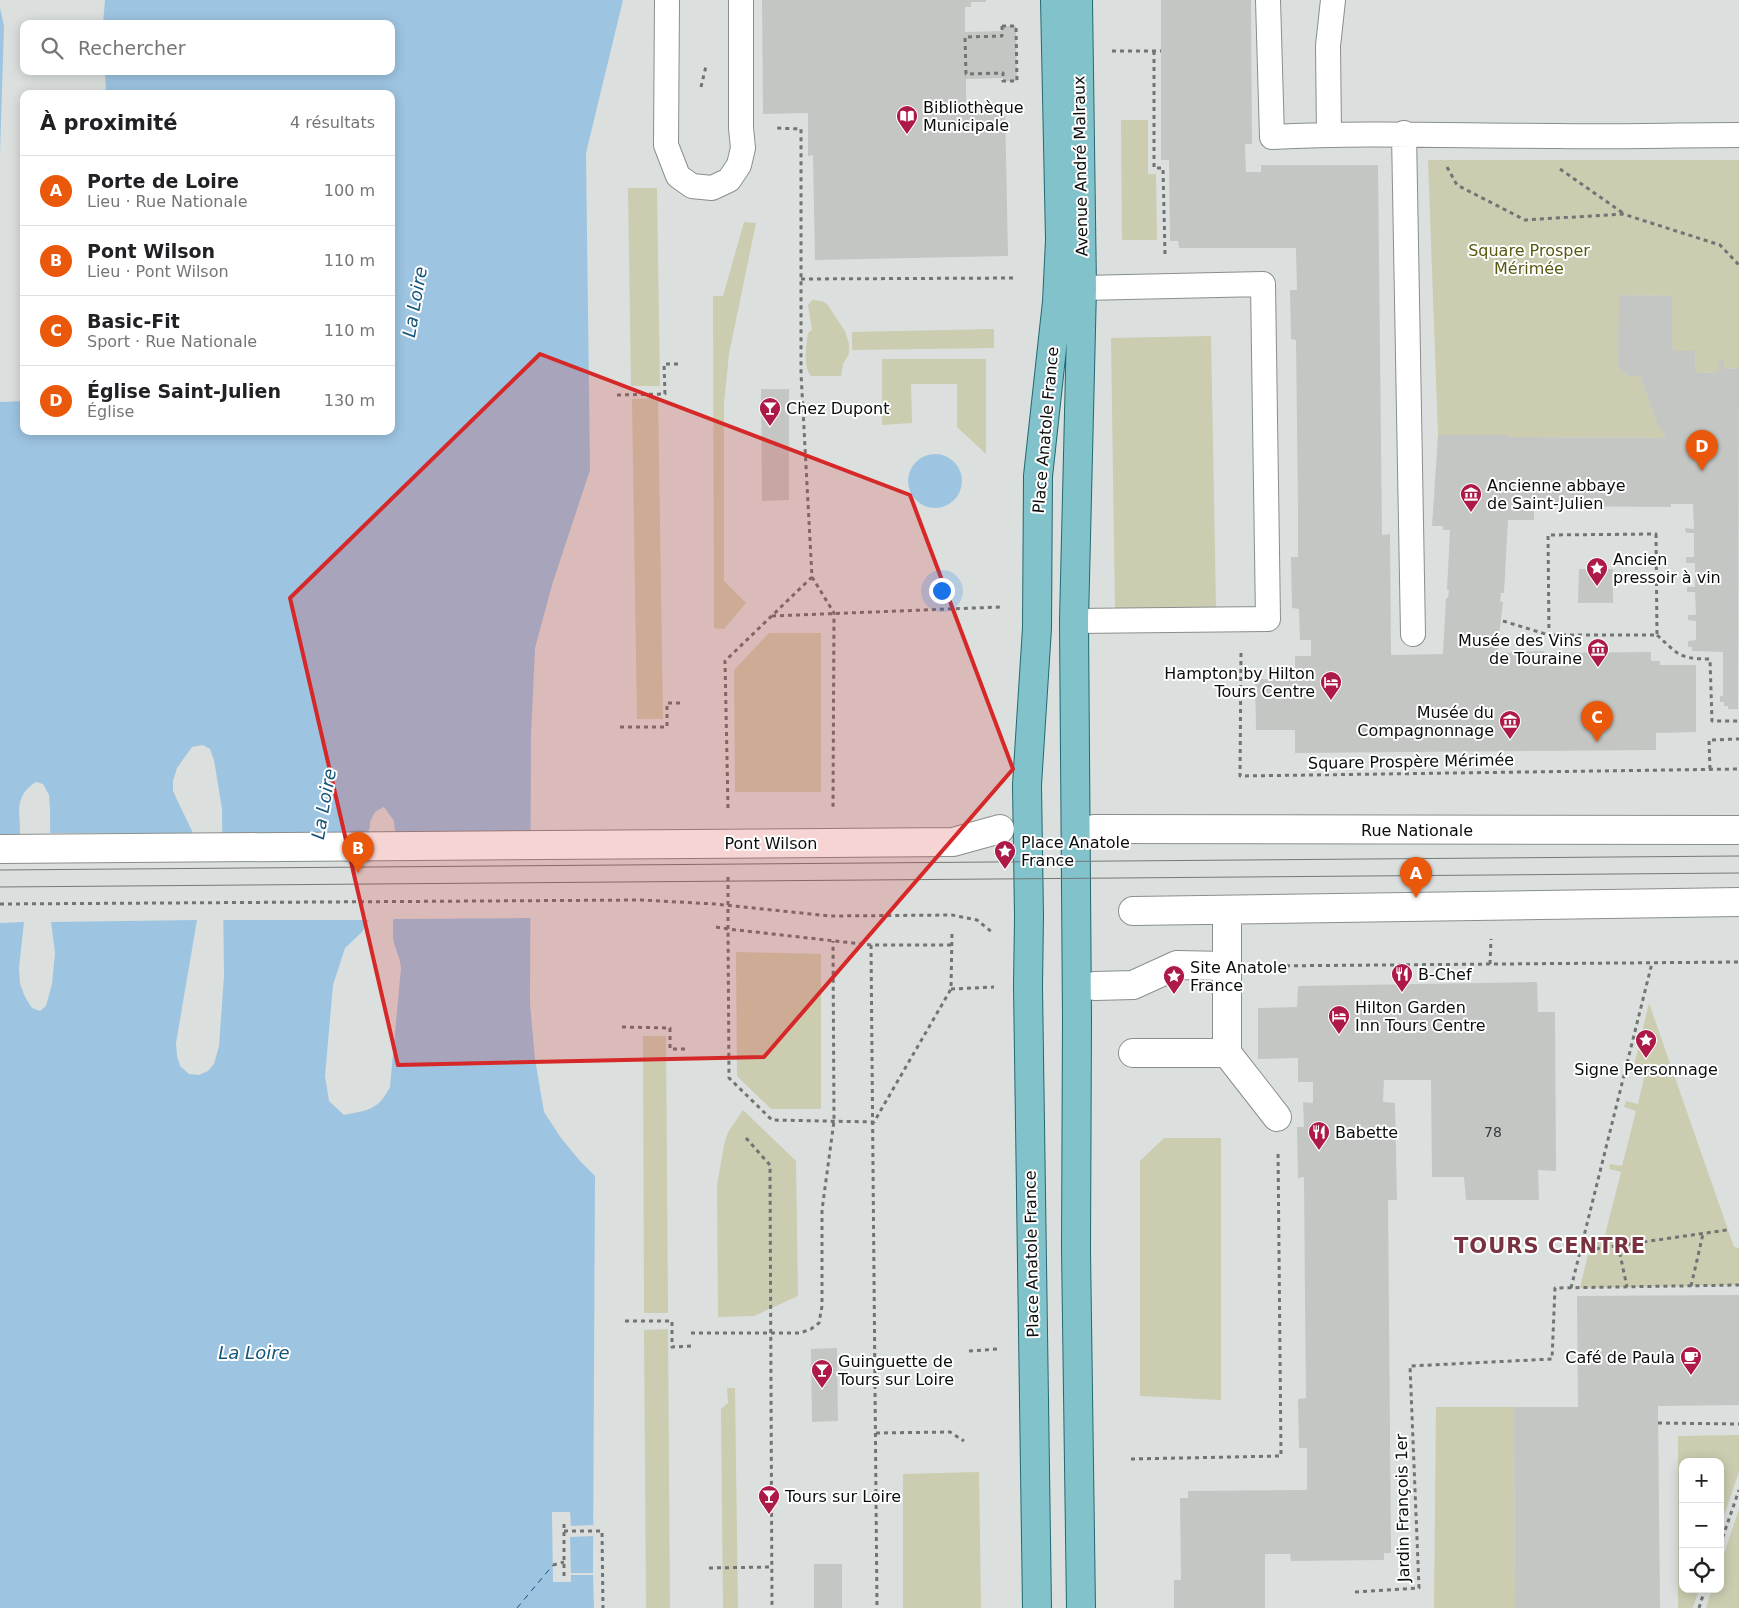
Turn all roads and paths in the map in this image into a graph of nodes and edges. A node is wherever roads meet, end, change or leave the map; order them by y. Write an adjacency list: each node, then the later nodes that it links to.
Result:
1 (667, 0): 2 (lane)
2 (741, 0)
3 (1056, 0): 23 (main road, Avenue André Malraux)
4 (1078, 0): 22 (main road, Avenue André Malraux)
5 (1268, 0): 12 (lane)
6 (1333, 0): 12 (lane)
7 (1162, 50): 9 (path)
8 (1112, 51): 9 (path)
9 (1154, 51): 21 (path)
10 (966, 74): 10 (path)
11 (801, 129): 20 (path)
12 (1329, 134): 13 (lane)
13 (1404, 134): 14 (lane); 34 (lane)
14 (1429, 134): 16 (lane); 17 (path)
15 (1739, 135): 16 (lane)
16 (1557, 136): 17 (path)
17 (1623, 214): 18 (path)
18 (1739, 266)
19 (1016, 278): 20 (path)
20 (801, 279): 27 (path)
21 (1166, 286): 22 (lane); 31 (lane)
22 (1082, 288): 24 (main road, Avenue André Malraux)
23 (1057, 302): 109 (main road, Place Anatole France)
24 (1080, 332): 32 (main road, Place Anatole France)
25 (680, 364): 26 (path)
26 (617, 395)
27 (812, 578): 29 (path); 30 (path)
28 (1000, 607): 29 (path)
29 (834, 614): 30 (path); 46 (path)
30 (771, 616): 47 (path)
31 (1241, 620): 32 (lane); 41 (path, Square Prospère Mérimée)
32 (1074, 621): 110 (main road, Place Anatole France)
33 (1504, 621): 36 (path)
34 (1413, 634)
35 (1657, 634): 36 (path); 36 (path); 38 (path)
36 (1548, 635)
37 (684, 703): 39 (path)
38 (1739, 721)
39 (620, 727)
40 (1739, 739): 41 (path)
41 (1710, 769): 42 (path, Square Prospère Mérimée)
42 (1739, 769)
43 (1000, 829): 46 (street, Pont Wilson)
44 (1094, 829): 45 (street, Rue Nationale)
45 (1739, 830)
46 (832, 843): 47 (street, Pont Wilson)
47 (722, 844): 48 (street, Pont Wilson)
48 (0, 849)
49 (728, 894): 52 (path)
50 (1739, 902): 53 (street)
51 (0, 904): 52 (path)
52 (728, 905): 55 (path); 57 (path)
53 (1227, 910): 54 (street); 64 (street)
54 (1133, 911)
55 (952, 915)
56 (716, 927): 57 (path)
57 (728, 929): 59 (path); 73 (path)
58 (952, 932): 61 (path)
59 (833, 941): 60 (path); 73 (path)
60 (871, 945): 61 (path); 74 (path)
61 (951, 945): 67 (path)
62 (1739, 962): 63 (path)
63 (1652, 963): 64 (path); 79 (path)
64 (1227, 966): 65 (street); 71 (street)
65 (1095, 986)
66 (996, 987): 67 (path)
67 (951, 989): 74 (path)
68 (622, 1028): 69 (path)
69 (688, 1049)
70 (1133, 1053): 71 (street)
71 (1227, 1053): 72 (street)
72 (1277, 1117): 94 (path)
73 (834, 1121): 74 (path); 86 (path)
74 (874, 1122): 92 (path)
75 (746, 1138): 86 (path)
76 (1728, 1230): 77 (path)
77 (1703, 1234): 78 (path); 81 (path)
78 (1618, 1245): 79 (path); 82 (path)
79 (1580, 1251): 83 (path)
80 (1739, 1285): 81 (path)
81 (1691, 1286): 82 (path)
82 (1627, 1287): 83 (path)
83 (1571, 1288): 104 (path, Jardin François 1er)
84 (625, 1321): 87 (path)
85 (691, 1333): 86 (path)
86 (771, 1334): 101 (path)
87 (691, 1346)
88 (1006, 1349): 89 (path)
89 (969, 1351)
90 (1658, 1423): 91 (path)
91 (1739, 1424)
92 (876, 1433): 93 (path); 108 (path)
93 (964, 1441)
94 (1131, 1459)
95 (1739, 1490): 98 (path)
96 (564, 1520): 97 (path)
97 (564, 1532): 99 (path); 106 (path)
98 (1724, 1533)
99 (564, 1562): 100 (path); 103 (path)
100 (552, 1565)
101 (772, 1567): 102 (path); 107 (path)
102 (709, 1568)
103 (564, 1576)
104 (1355, 1592)
105 (1705, 1593): 111 (path)
106 (603, 1608)
107 (772, 1608)
108 (877, 1608)
109 (1036, 1608)
110 (1081, 1608)
111 (1699, 1608)

